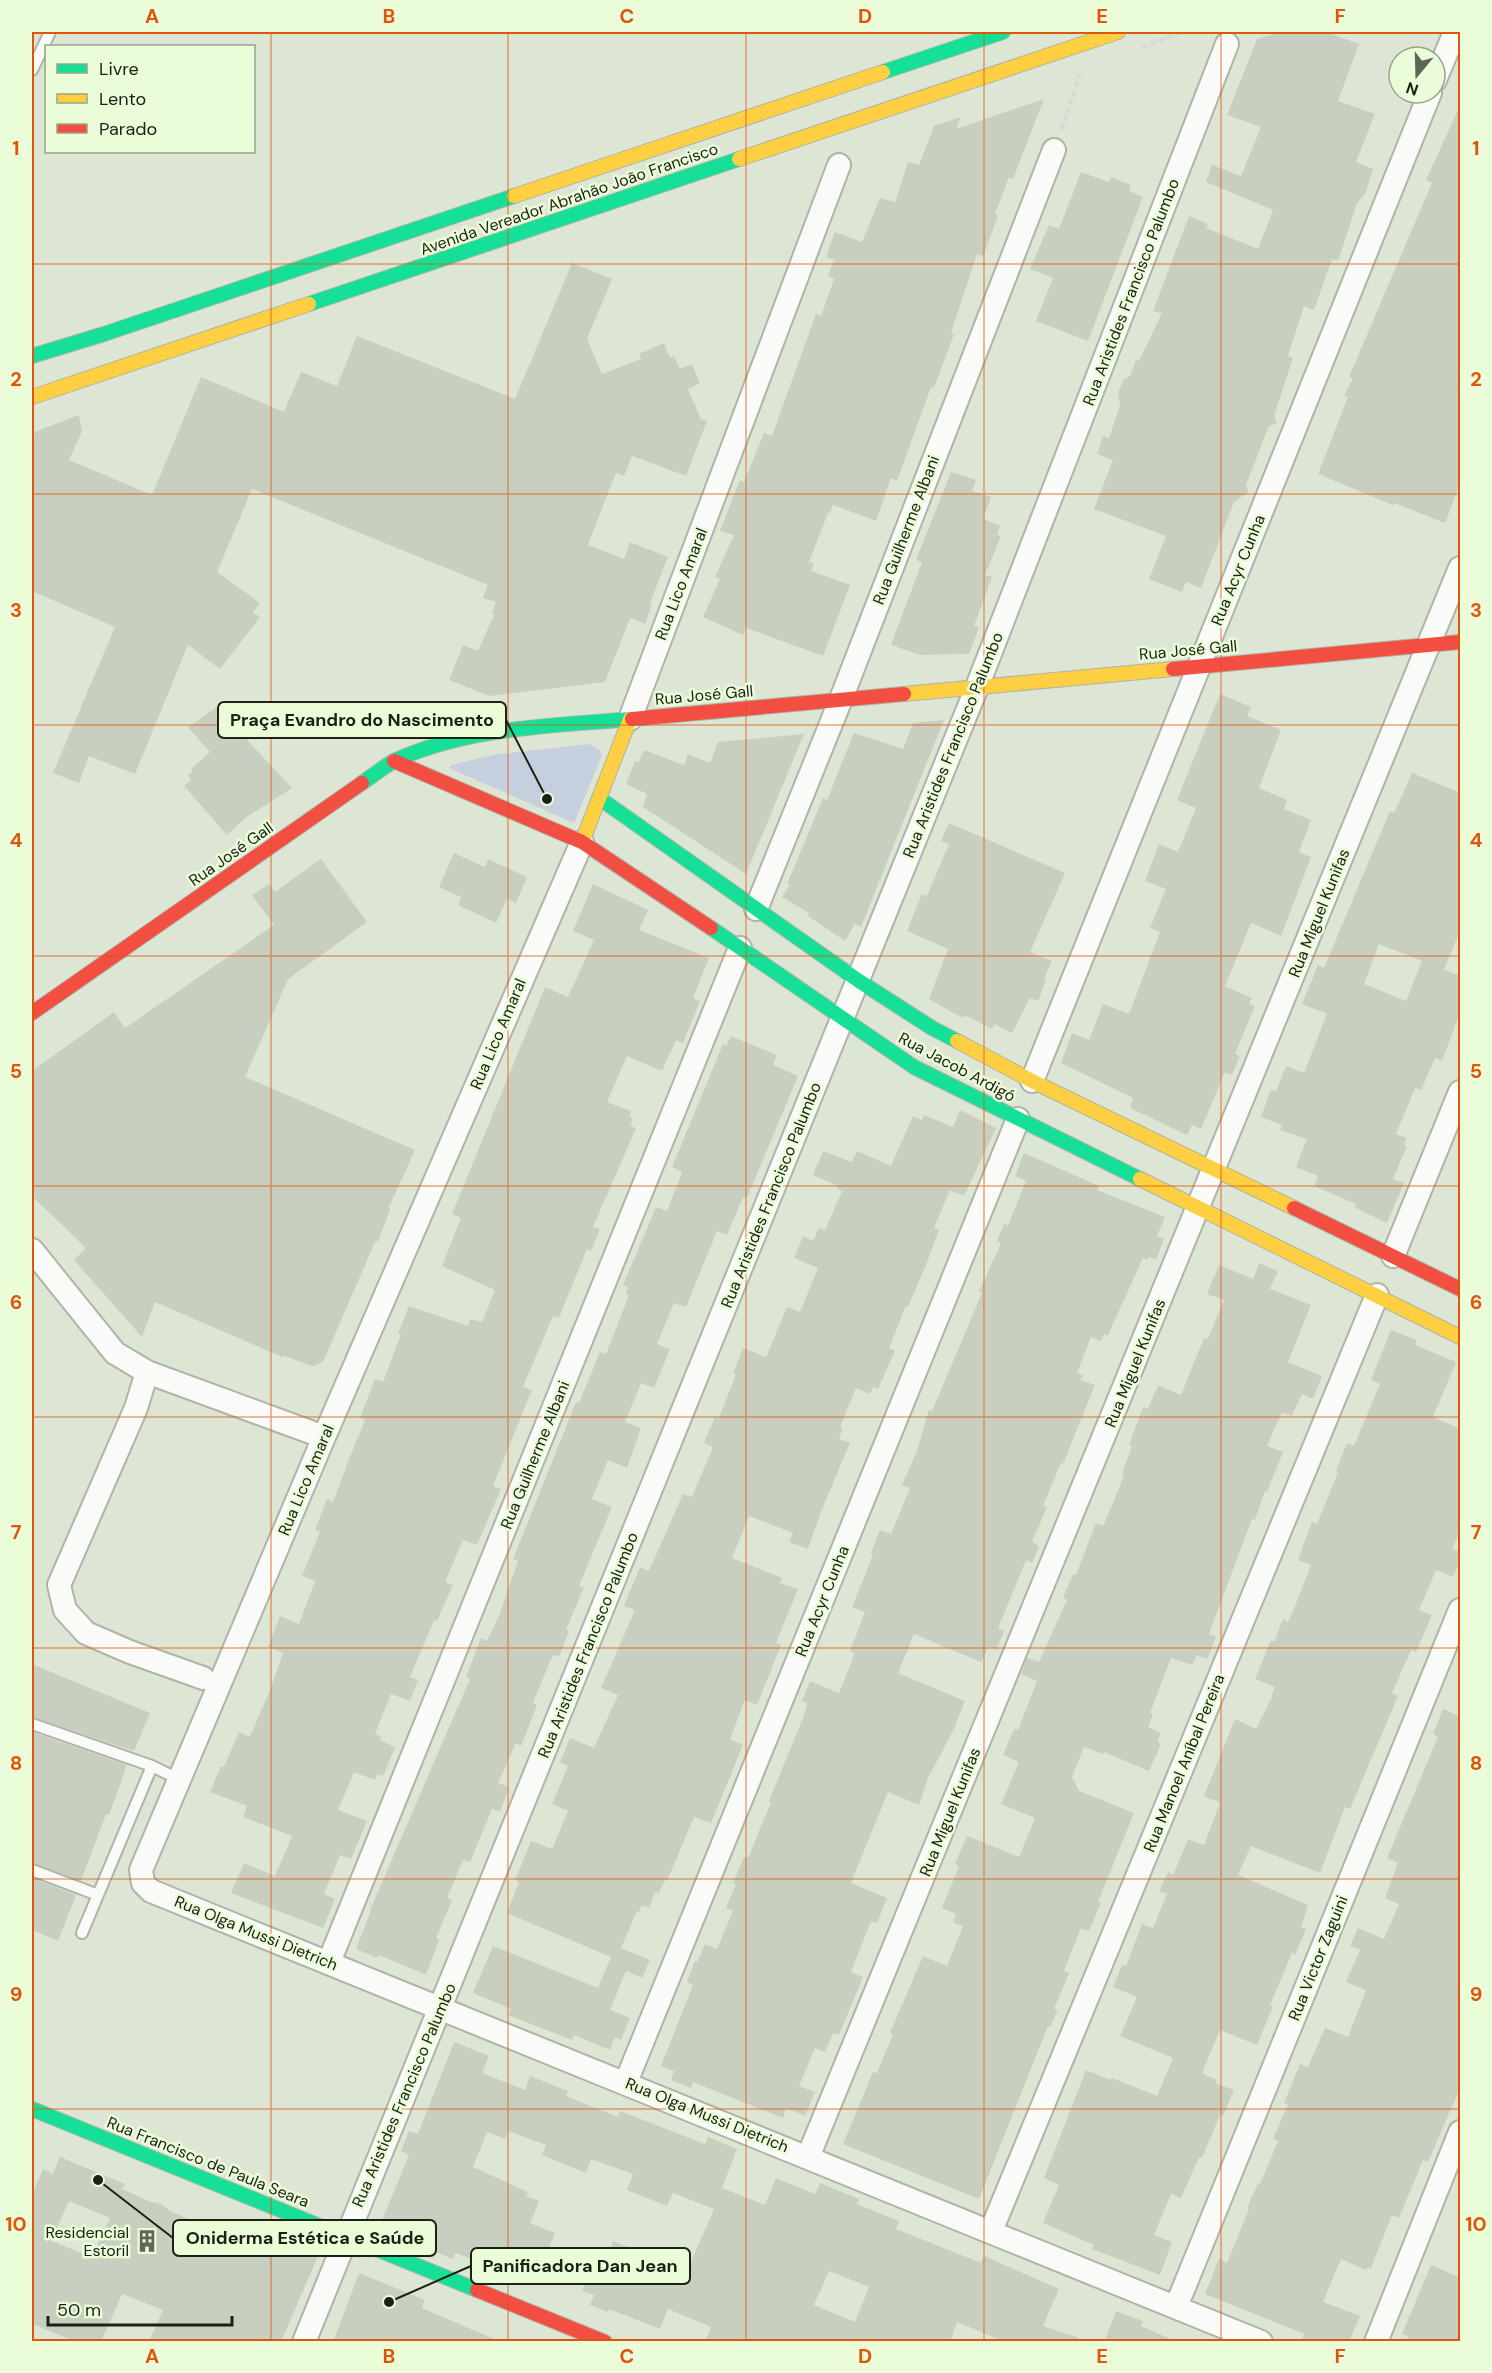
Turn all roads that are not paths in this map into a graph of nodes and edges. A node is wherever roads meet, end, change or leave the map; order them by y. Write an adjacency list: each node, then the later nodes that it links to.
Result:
1 (50, 32): 7 (lane)
2 (1003, 32): 11 (main road, Avenida Vereador Abrahão João Francisco)
3 (1118, 32): 12 (main road, Avenida Vereador Abrahão João Francisco)
4 (1455, 32): 6 (street)
5 (1227, 45): 17 (street, Rua Aristides Francisco Palumbo)
6 (1447, 51)
7 (32, 70)
8 (1425, 105): 16 (street, Rua Acyr Cunha)
9 (1054, 150): 18 (street, Rua Guilherme Albani)
10 (839, 165): 19 (street, Rua Lico Amaral)
11 (32, 356)
12 (32, 397)
13 (1461, 568): 15 (street, Rua Miguel Kunifas)
14 (1461, 642): 15 (main road, Rua José Gall)
15 (1429, 645): 16 (main road, Rua José Gall); 31 (street, Rua Miguel Kunifas)
16 (1200, 666): 17 (main road, Rua José Gall); 28 (street, Rua Acyr Cunha)
17 (977, 687): 18 (main road, Rua José Gall); 25 (street, Rua Aristides Francisco Palumbo)
18 (841, 699): 19 (main road, Rua José Gall); 23 (street, Rua Guilherme Albani)
19 (630, 719): 20 (main road, Rua José Gall); 21 (main road, Rua Lico Amaral)
20 (394, 761): 22 (main road, Rua Jacob Ardigó); 26 (main road, Rua José Gall)
21 (599, 798): 22 (main road, Rua Lico Amaral); 23 (main road, Rua Jacob Ardigó)
22 (582, 842): 24 (main road, Rua Jacob Ardigó); 39 (street, Rua Lico Amaral)
23 (756, 909): 25 (main road, Rua Jacob Ardigó)
24 (740, 948): 27 (main road, Rua Jacob Ardigó); 49 (street, Rua Guilherme Albani)
25 (859, 981): 27 (street, Rua Aristides Francisco Palumbo); 28 (main road, Rua Jacob Ardigó)
26 (32, 1012)
27 (843, 1020): 30 (main road, Rua Jacob Ardigó); 50 (street, Rua Aristides Francisco Palumbo)
28 (1032, 1081): 31 (main road, Rua Jacob Ardigó)
29 (1461, 1092): 34 (street)
30 (1018, 1119): 32 (main road, Rua Jacob Ardigó); 51 (street, Rua Acyr Cunha)
31 (1214, 1169): 32 (street, Rua Miguel Kunifas); 34 (main road, Rua Jacob Ardigó)
32 (1199, 1208): 36 (main road, Rua Jacob Ardigó); 54 (street, Rua Miguel Kunifas)
33 (32, 1250): 38 (street)
34 (1393, 1256): 35 (main road, Rua Jacob Ardigó)
35 (1461, 1289)
36 (1377, 1295): 37 (main road, Rua Jacob Ardigó); 55 (street, Rua Manoel Aníbal Pereira)
37 (1461, 1337)
38 (147, 1372): 39 (street); 41 (street)
39 (324, 1437): 44 (street, Rua Lico Amaral)
40 (1461, 1610): 57 (street, Rua Victor Zaguini)
41 (203, 1678)
42 (32, 1724): 43 (lane)
43 (152, 1766): 44 (lane); 47 (lane)
44 (180, 1780): 46 (street, Rua Lico Amaral)
45 (32, 1870): 47 (lane)
46 (151, 1891): 49 (street, Rua Olga Mussi Dietrich)
47 (98, 1895): 48 (lane)
48 (82, 1933)
49 (329, 1962): 50 (street, Rua Olga Mussi Dietrich)
50 (441, 2008): 51 (street, Rua Olga Mussi Dietrich); 56 (street, Rua Aristides Francisco Palumbo)
51 (626, 2082): 54 (street, Rua Olga Mussi Dietrich)
52 (32, 2109): 56 (main road, Rua Francisco de Paula Seara)
53 (1461, 2132): 61 (street)
54 (808, 2157): 55 (street, Rua Olga Mussi Dietrich)
55 (991, 2231): 57 (street, Rua Olga Mussi Dietrich)
56 (346, 2236): 58 (street, Rua Aristides Francisco Palumbo); 59 (main road, Rua Francisco de Paula Seara)
57 (1176, 2307): 60 (street, Rua Olga Mussi Dietrich)
58 (304, 2342)
59 (605, 2342)
60 (1261, 2342)
61 (1376, 2342)

